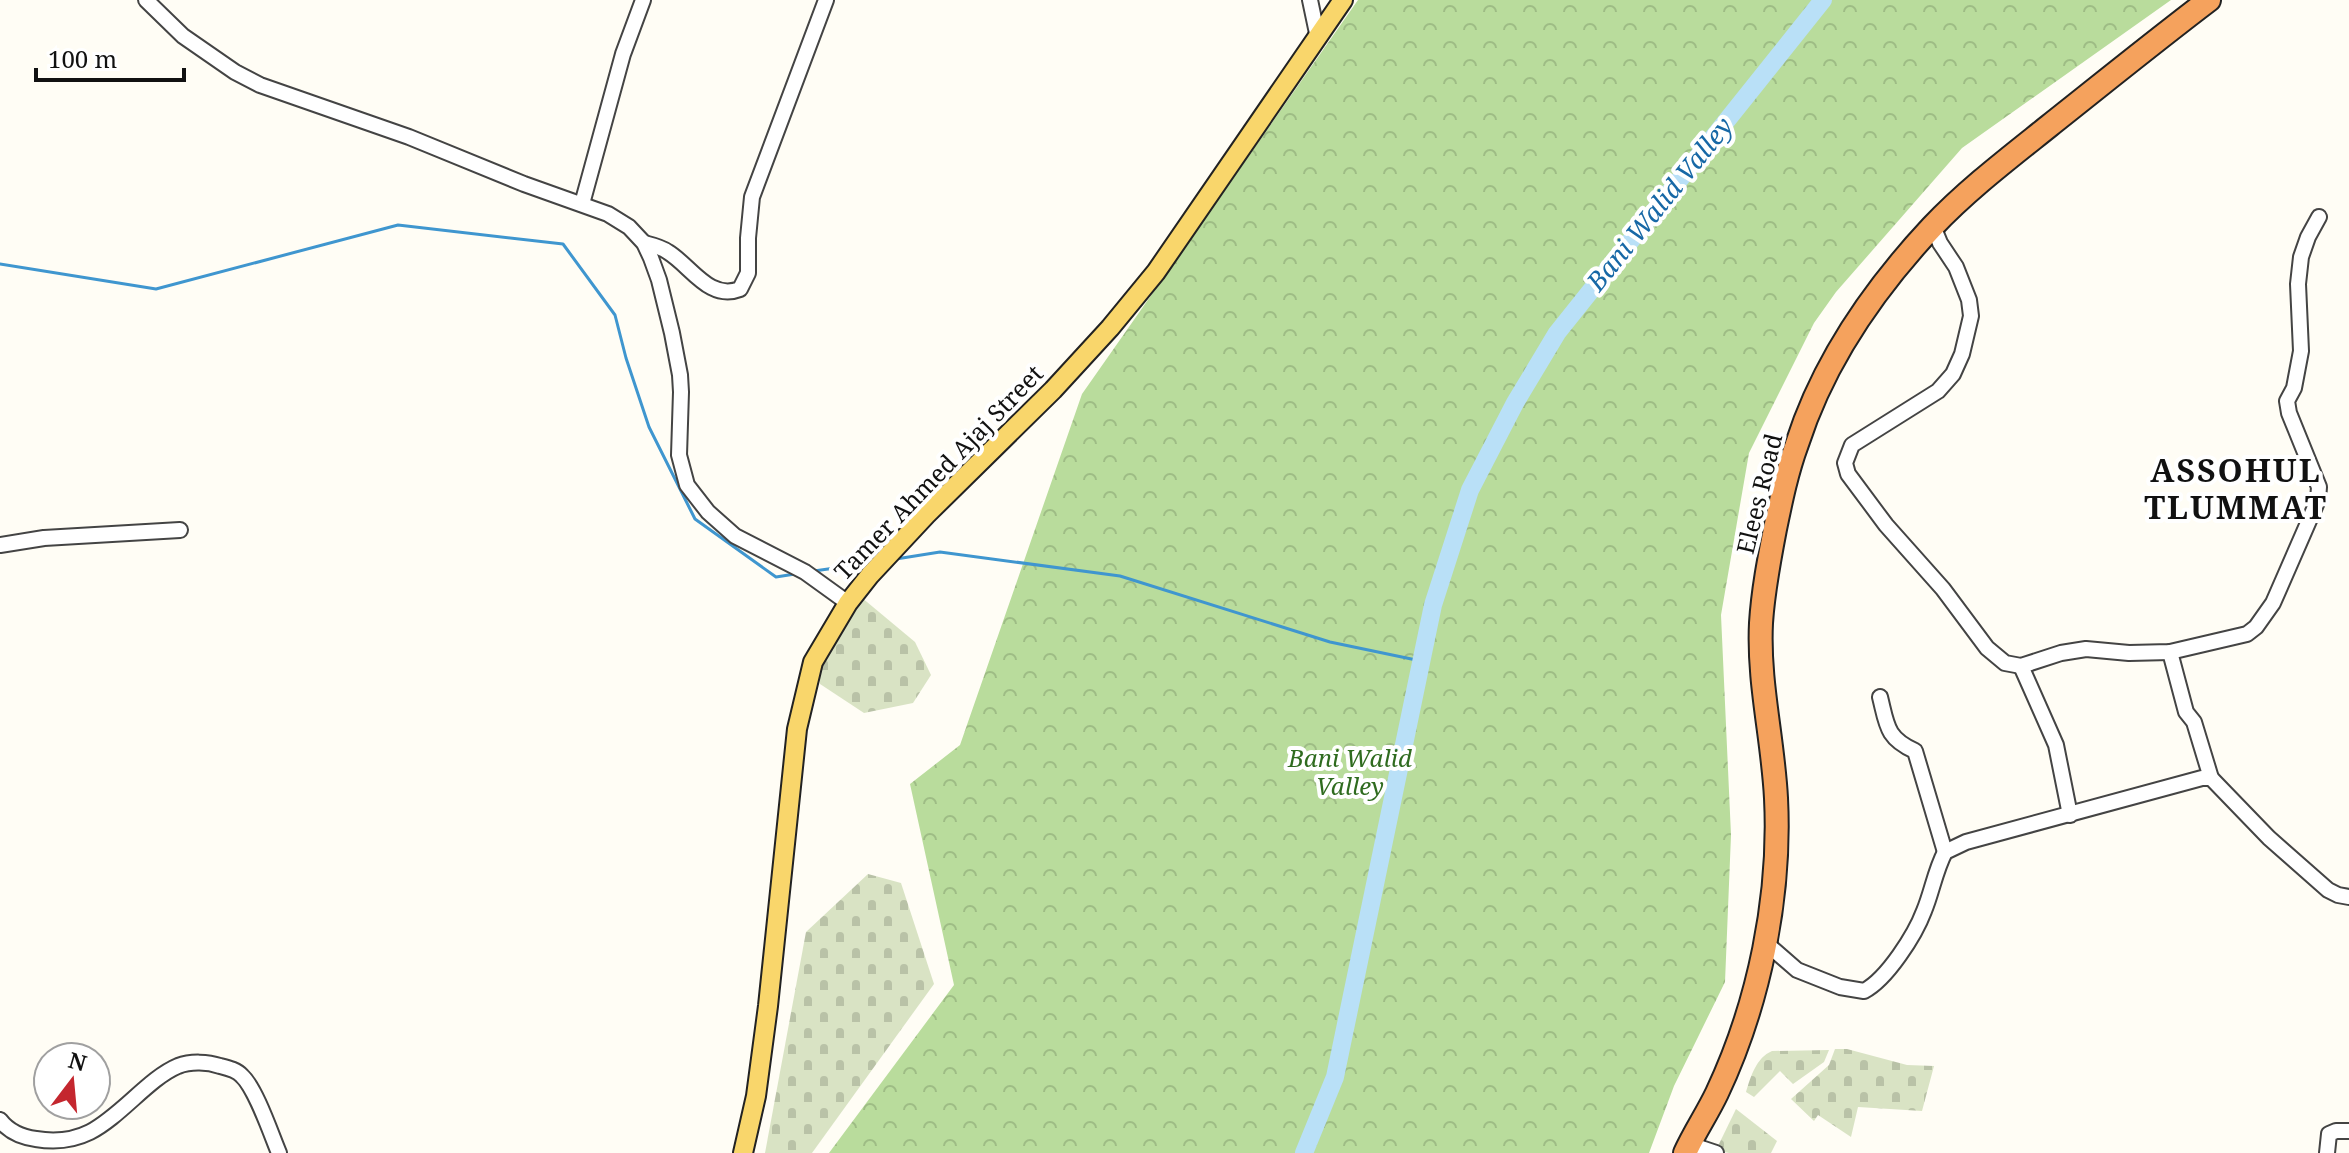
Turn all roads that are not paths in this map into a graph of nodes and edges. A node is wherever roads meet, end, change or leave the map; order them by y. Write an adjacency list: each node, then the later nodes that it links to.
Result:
1 (146, 0): 8 (street)
2 (643, 0): 8 (street)
3 (826, 0): 11 (street)
4 (1310, 0): 7 (street)
5 (1343, 0): 7 (main road, Tamer Ahmed Ajaj Street)
6 (2209, 0): 10 (highway, Elees Road)
7 (1318, 38): 14 (main road, Tamer Ahmed Ajaj Street)
8 (582, 204): 11 (street)
9 (2319, 217): 15 (street)
10 (1933, 226): 16 (street); 22 (highway, Elees Road)
11 (644, 243): 14 (street)
12 (180, 530): 13 (street)
13 (0, 545)
14 (848, 603): 27 (main road, Tamer Ahmed Ajaj Street)
15 (2170, 652): 16 (street); 18 (street)
16 (2021, 666): 19 (street)
17 (1880, 697): 20 (street)
18 (2211, 778): 19 (street); 21 (street)
19 (2070, 815): 20 (street)
20 (1945, 852): 22 (street)
21 (2349, 897)
22 (1767, 944): 25 (highway, Elees Road)
23 (0, 1120): 26 (street)
24 (2349, 1131): 29 (street)
25 (1687, 1149): 28 (street)
26 (279, 1153)
27 (743, 1153)
28 (1716, 1153)
29 (2327, 1153)

